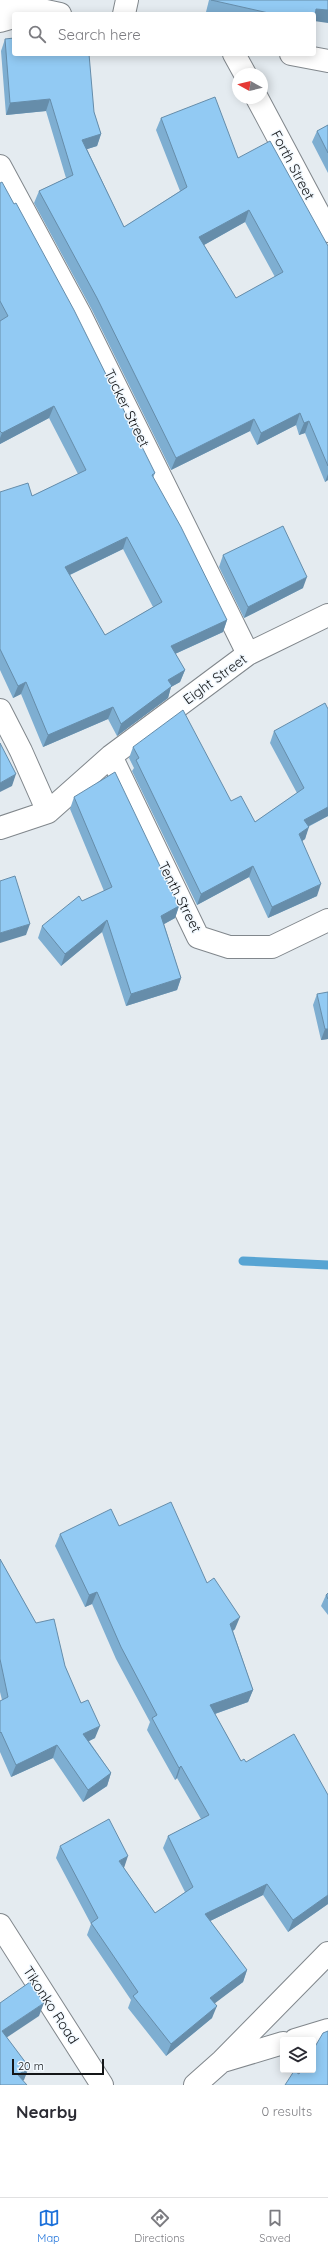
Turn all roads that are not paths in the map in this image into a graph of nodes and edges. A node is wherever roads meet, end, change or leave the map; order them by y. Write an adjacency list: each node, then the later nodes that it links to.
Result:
1 (127, 0): 4 (street)
2 (0, 1): 3 (street)
3 (32, 12)
4 (124, 12)
5 (12, 18): 6 (street)
6 (0, 21)
7 (235, 56): 10 (street)
8 (302, 56): 9 (street)
9 (328, 61)
10 (241, 68)
11 (260, 104): 13 (street, Forth Street)
12 (0, 166): 15 (street, Tucker Street)
13 (328, 231)
14 (328, 615): 15 (street, Eight Street)
15 (248, 654): 17 (street, Eight Street)
16 (0, 710): 18 (street)
17 (111, 756): 18 (street, Eight Street); 20 (street, Tenth Street)
18 (48, 812): 19 (street)
19 (0, 828)
20 (328, 920)
21 (0, 1925): 27 (street, Tikonko Road)
22 (328, 1953): 26 (street)
23 (328, 2030): 24 (street)
24 (305, 2037)
25 (280, 2044): 26 (street)
26 (222, 2061): 28 (street)
27 (102, 2085)
28 (195, 2085)

